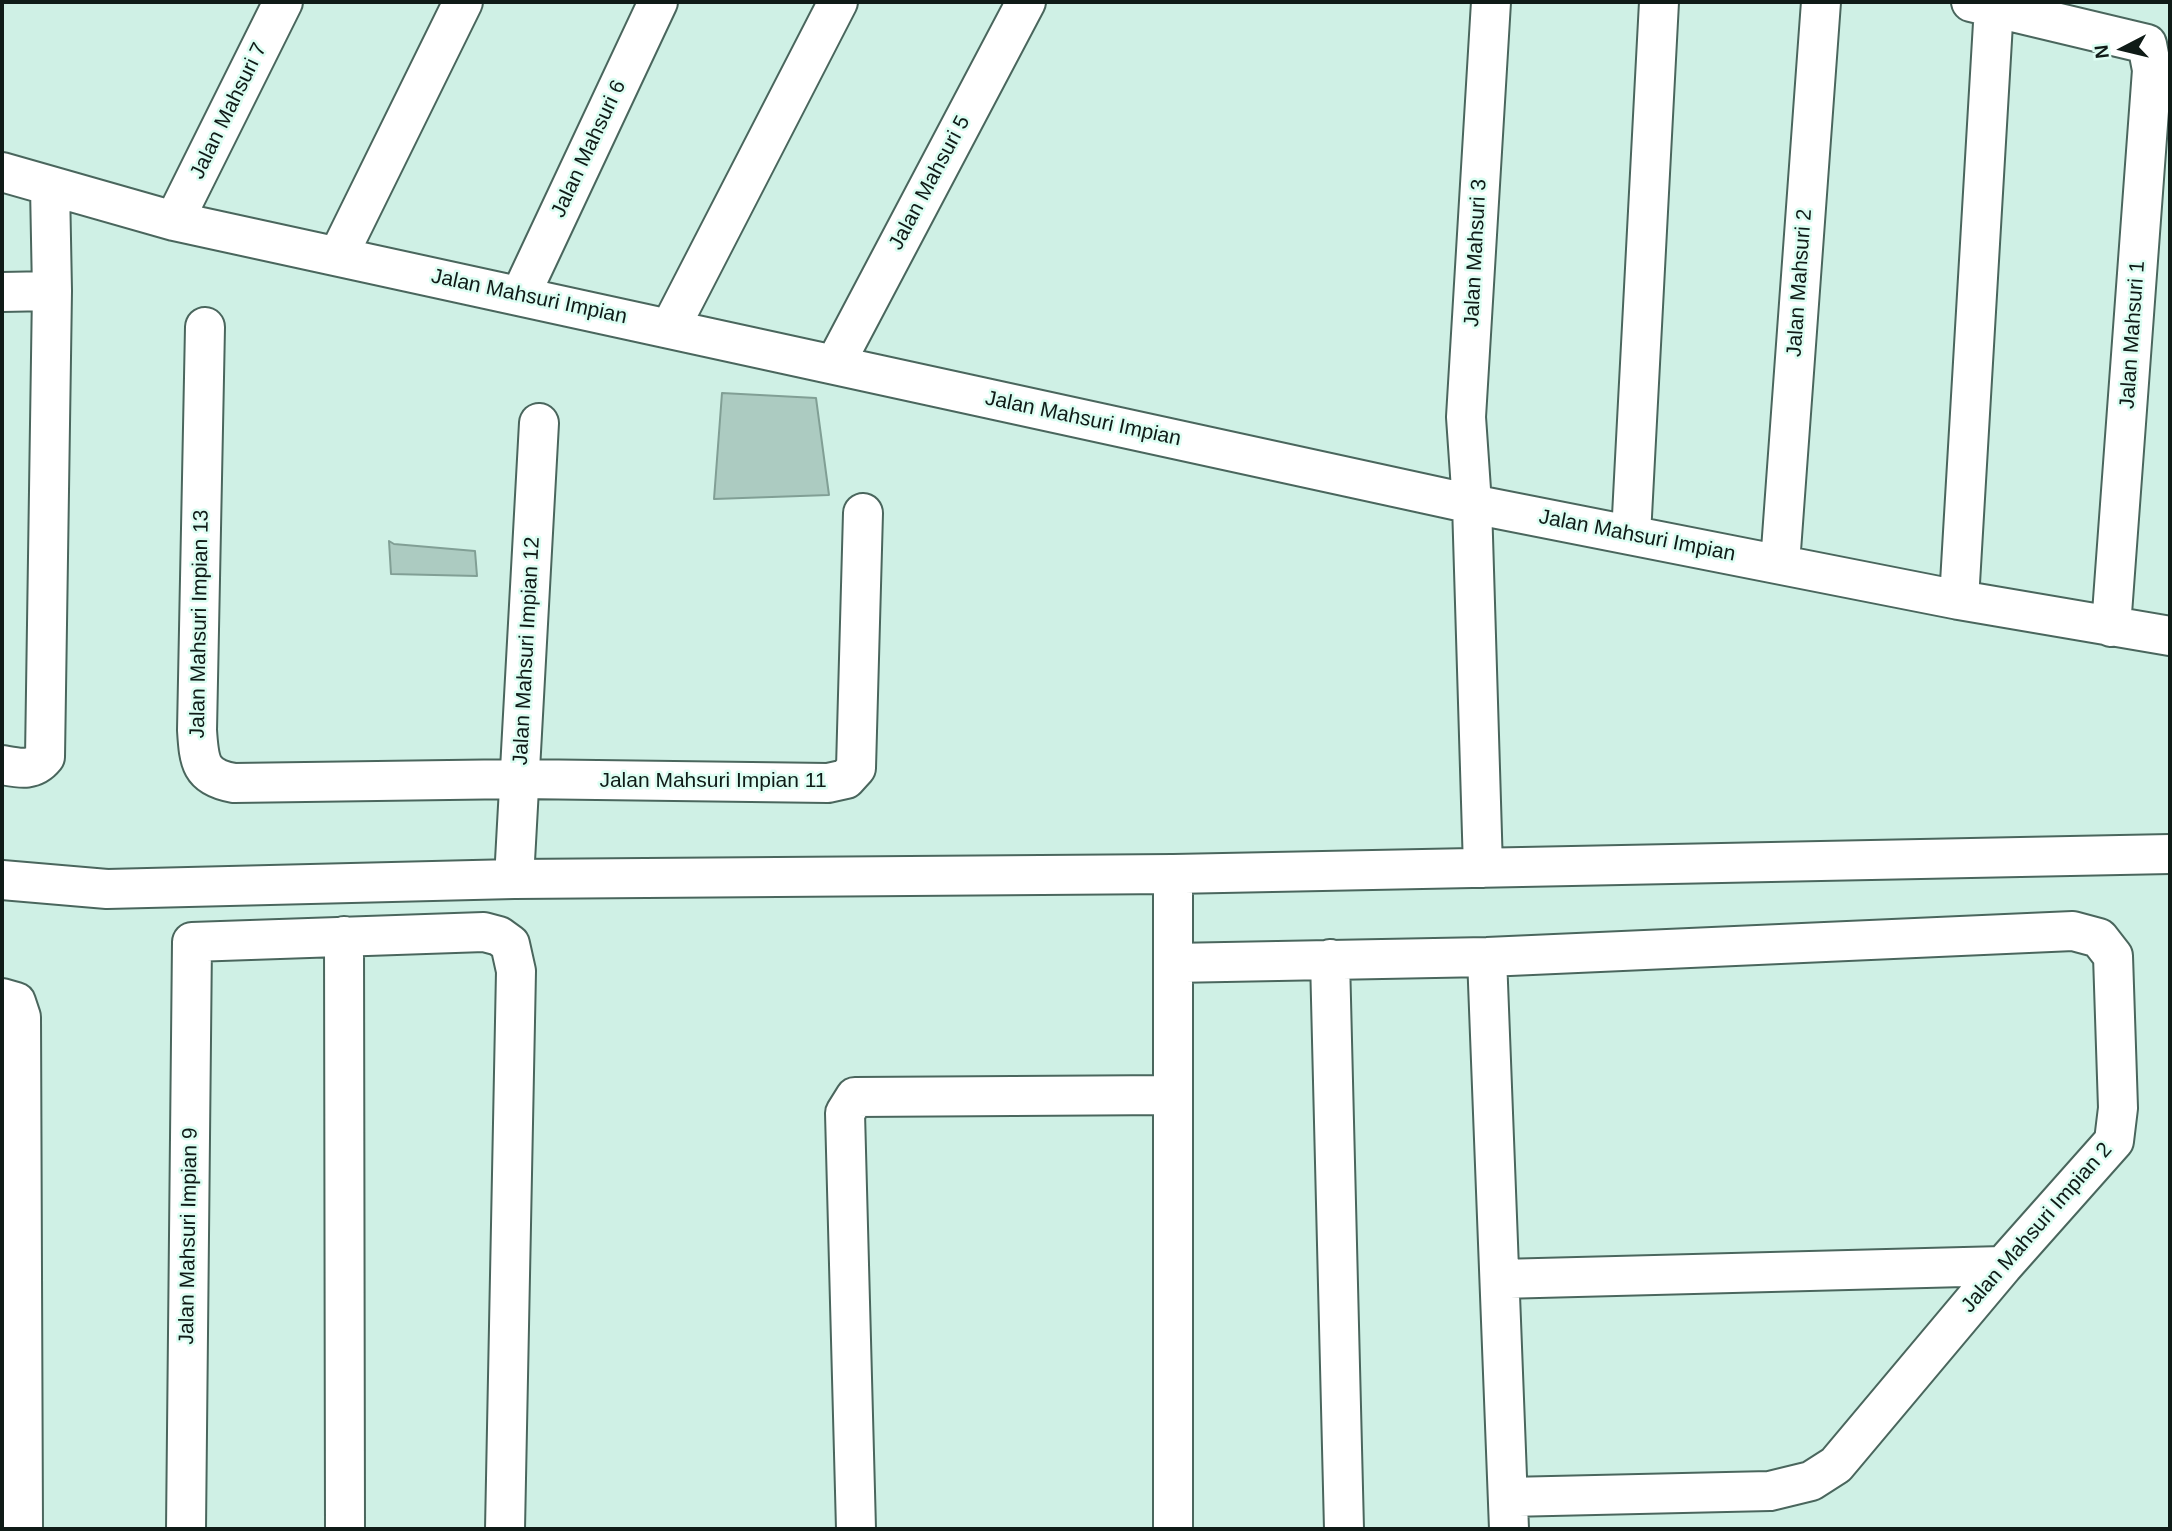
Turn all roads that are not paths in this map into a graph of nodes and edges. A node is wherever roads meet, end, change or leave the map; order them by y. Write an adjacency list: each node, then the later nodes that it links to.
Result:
1 (283, 2): 12 (street, Jalan Mahsuri 7)
2 (463, 2): 13 (street)
3 (658, 2): 16 (street, Jalan Mahsuri 6)
4 (838, 2): 18 (street)
5 (1026, 2): 19 (street, Jalan Mahsuri 5)
6 (1491, 2): 21 (street, Jalan Mahsuri 3)
7 (1659, 2): 23 (street)
8 (1821, 2): 24 (street, Jalan Mahsuri 2)
9 (1983, 4): 25 (street); 26 (street, Jalan Mahsuri 1)
10 (2, 172): 11 (street, Jalan Mahsuri Impian)
11 (50, 187): 12 (street, Jalan Mahsuri Impian); 14 (street)
12 (174, 220): 13 (street, Jalan Mahsuri Impian)
13 (338, 256): 16 (street, Jalan Mahsuri Impian)
14 (52, 291): 15 (street); 28 (street)
15 (2, 292)
16 (520, 296): 18 (street, Jalan Mahsuri Impian)
17 (205, 327): 29 (street, Jalan Mahsuri Impian 13)
18 (670, 328): 19 (street, Jalan Mahsuri Impian)
19 (835, 365): 21 (street, Jalan Mahsuri Impian)
20 (540, 423): 29 (street, Jalan Mahsuri Impian 12)
21 (1472, 504): 23 (street, Jalan Mahsuri Impian); 31 (street, Jalan Mahsuri 3)
22 (863, 513): 29 (street, Jalan Mahsuri Impian 11)
23 (1631, 535): 24 (street, Jalan Mahsuri Impian)
24 (1780, 564): 25 (street, Jalan Mahsuri Impian)
25 (1959, 600): 26 (street, Jalan Mahsuri Impian)
26 (2111, 627): 27 (street, Jalan Mahsuri Impian)
27 (2170, 636)
28 (2, 765)
29 (520, 779): 33 (street, Jalan Mahsuri Impian 12)
30 (2170, 855): 31 (street)
31 (1483, 868): 32 (street)
32 (1173, 874): 33 (street); 38 (street)
33 (514, 879): 34 (street)
34 (2, 880)
35 (344, 936): 45 (street, Jalan Mahsuri Impian 9); 46 (street); 47 (street)
36 (1487, 957): 37 (street, Jalan Mahsuri Impian 2); 41 (street, Jalan Mahsuri Impian 2); 42 (street)
37 (1330, 959): 38 (street, Jalan Mahsuri Impian 2); 50 (street)
38 (1173, 963): 40 (street)
39 (2, 998): 44 (street)
40 (1172, 1095): 48 (street); 49 (street)
41 (2003, 1266): 42 (street); 43 (street, Jalan Mahsuri Impian 2)
42 (1500, 1279): 43 (street)
43 (1509, 1513)
44 (23, 1529)
45 (186, 1529)
46 (345, 1529)
47 (505, 1529)
48 (856, 1529)
49 (1173, 1529)
50 (1344, 1529)

